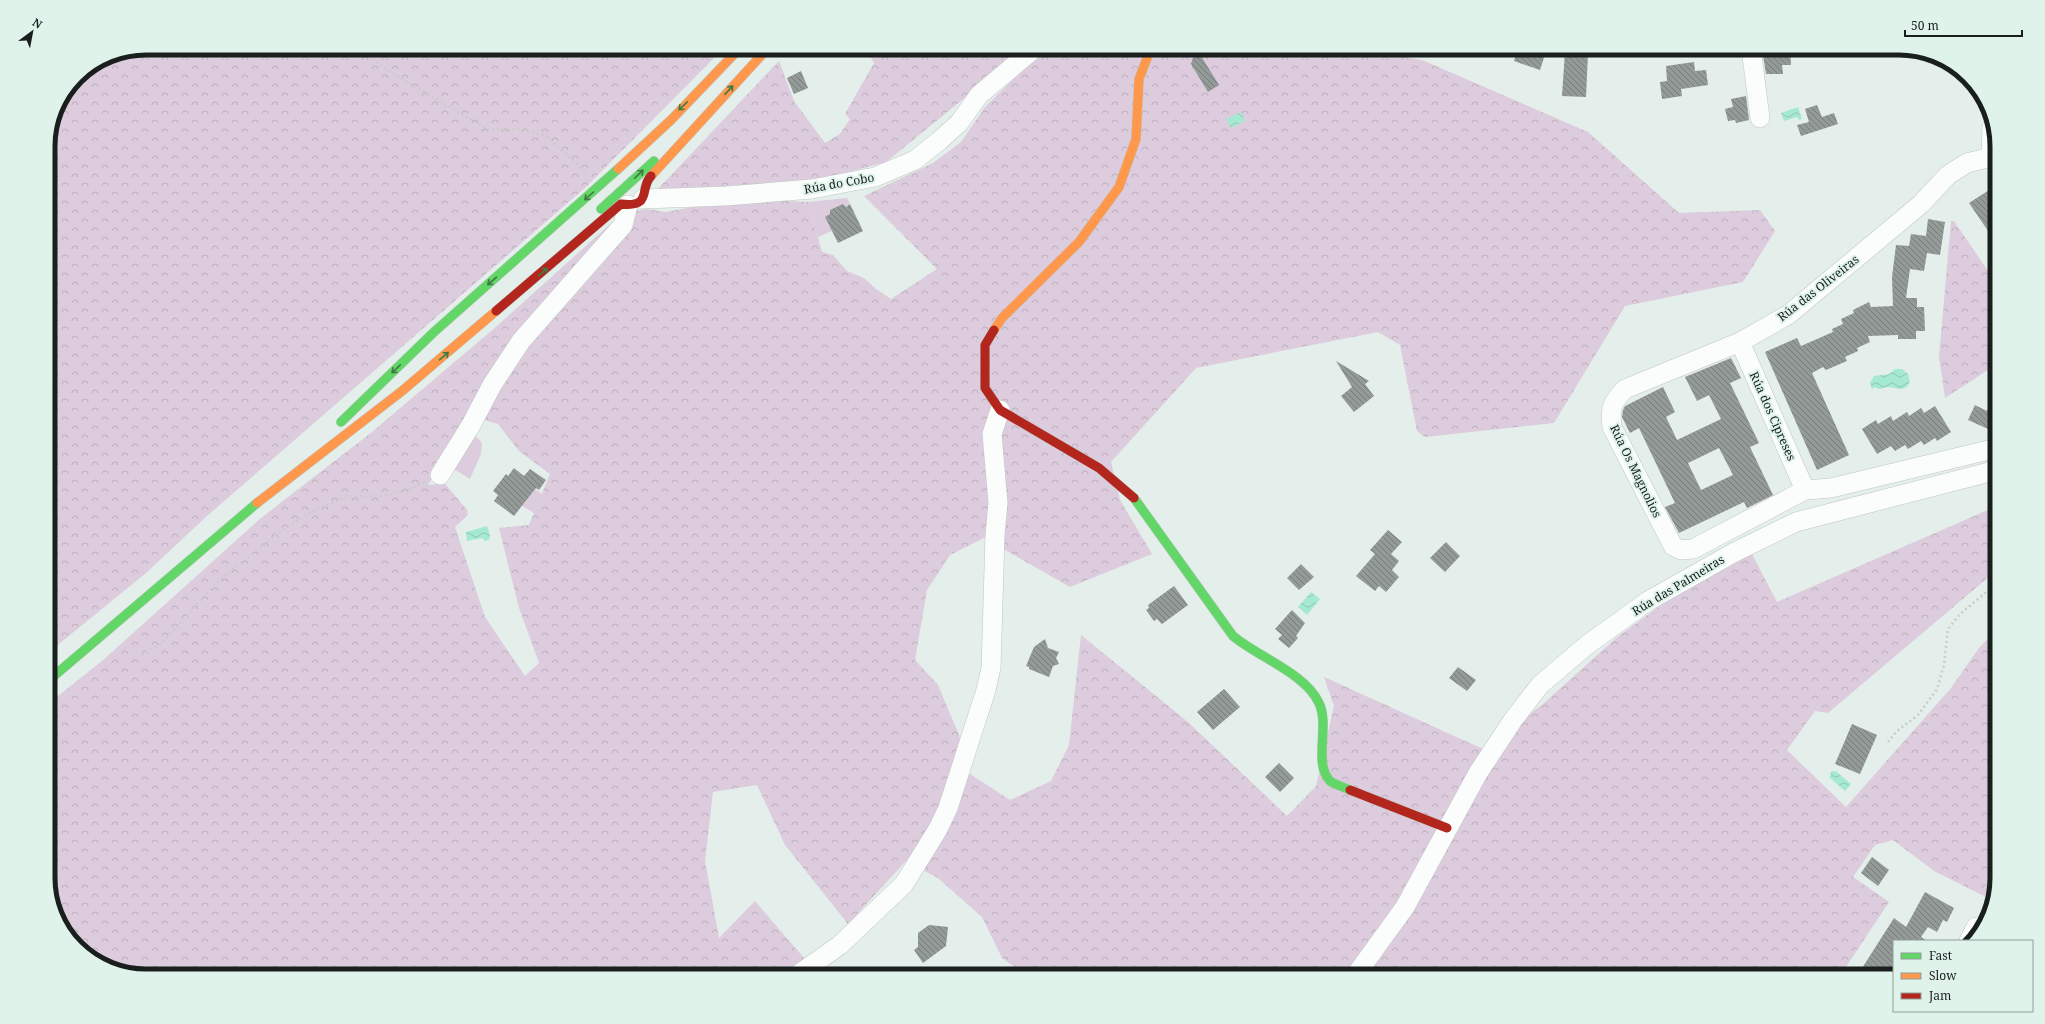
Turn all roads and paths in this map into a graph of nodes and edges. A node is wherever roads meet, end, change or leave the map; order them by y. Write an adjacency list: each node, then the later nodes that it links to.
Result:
1 (369, 55): 11 (path)
2 (734, 55): 7 (main road)
3 (761, 55): 9 (main road, one-way to 3)
4 (1027, 55): 12 (street, Rúa do Cobo)
5 (1148, 55): 18 (main road)
6 (1752, 55): 8 (street)
7 (716, 75): 11 (main road, one-way to 11); 12 (main road)
8 (1760, 118)
9 (692, 128): 12 (main road, one-way to 9); 12 (main road)
10 (1990, 160): 16 (street, Rúa das Oliveiras)
11 (601, 186): 12 (main road); 15 (main road, one-way to 15)
12 (624, 197): 13 (main road); 21 (main road); 21 (main road, one-way to 12); 24 (street)
13 (593, 205)
14 (558, 234): 15 (main road)
15 (532, 246): 19 (main road, one-way to 19)
16 (1740, 342): 17 (street, Rúa das Oliveiras); 25 (street, Rúa dos Cipreses)
17 (1625, 389): 27 (street, Rúa Os Magnolios)
18 (1000, 410): 32 (main road); 33 (street)
19 (334, 430)
20 (322, 440): 26 (main road)
21 (336, 440): 26 (main road)
22 (1990, 450): 25 (street, Rúa das Palmeiras)
23 (1990, 472): 32 (street, Rúa das Palmeiras)
24 (440, 475): 29 (path)
25 (1805, 490): 27 (street, Rúa das Palmeiras)
26 (267, 494): 30 (main road)
27 (1681, 550)
28 (1990, 589): 31 (path)
29 (142, 655)
30 (55, 675)
31 (1888, 742)
32 (1447, 828): 34 (street, Rúa das Palmeiras)
33 (806, 969)
34 (1360, 969)

